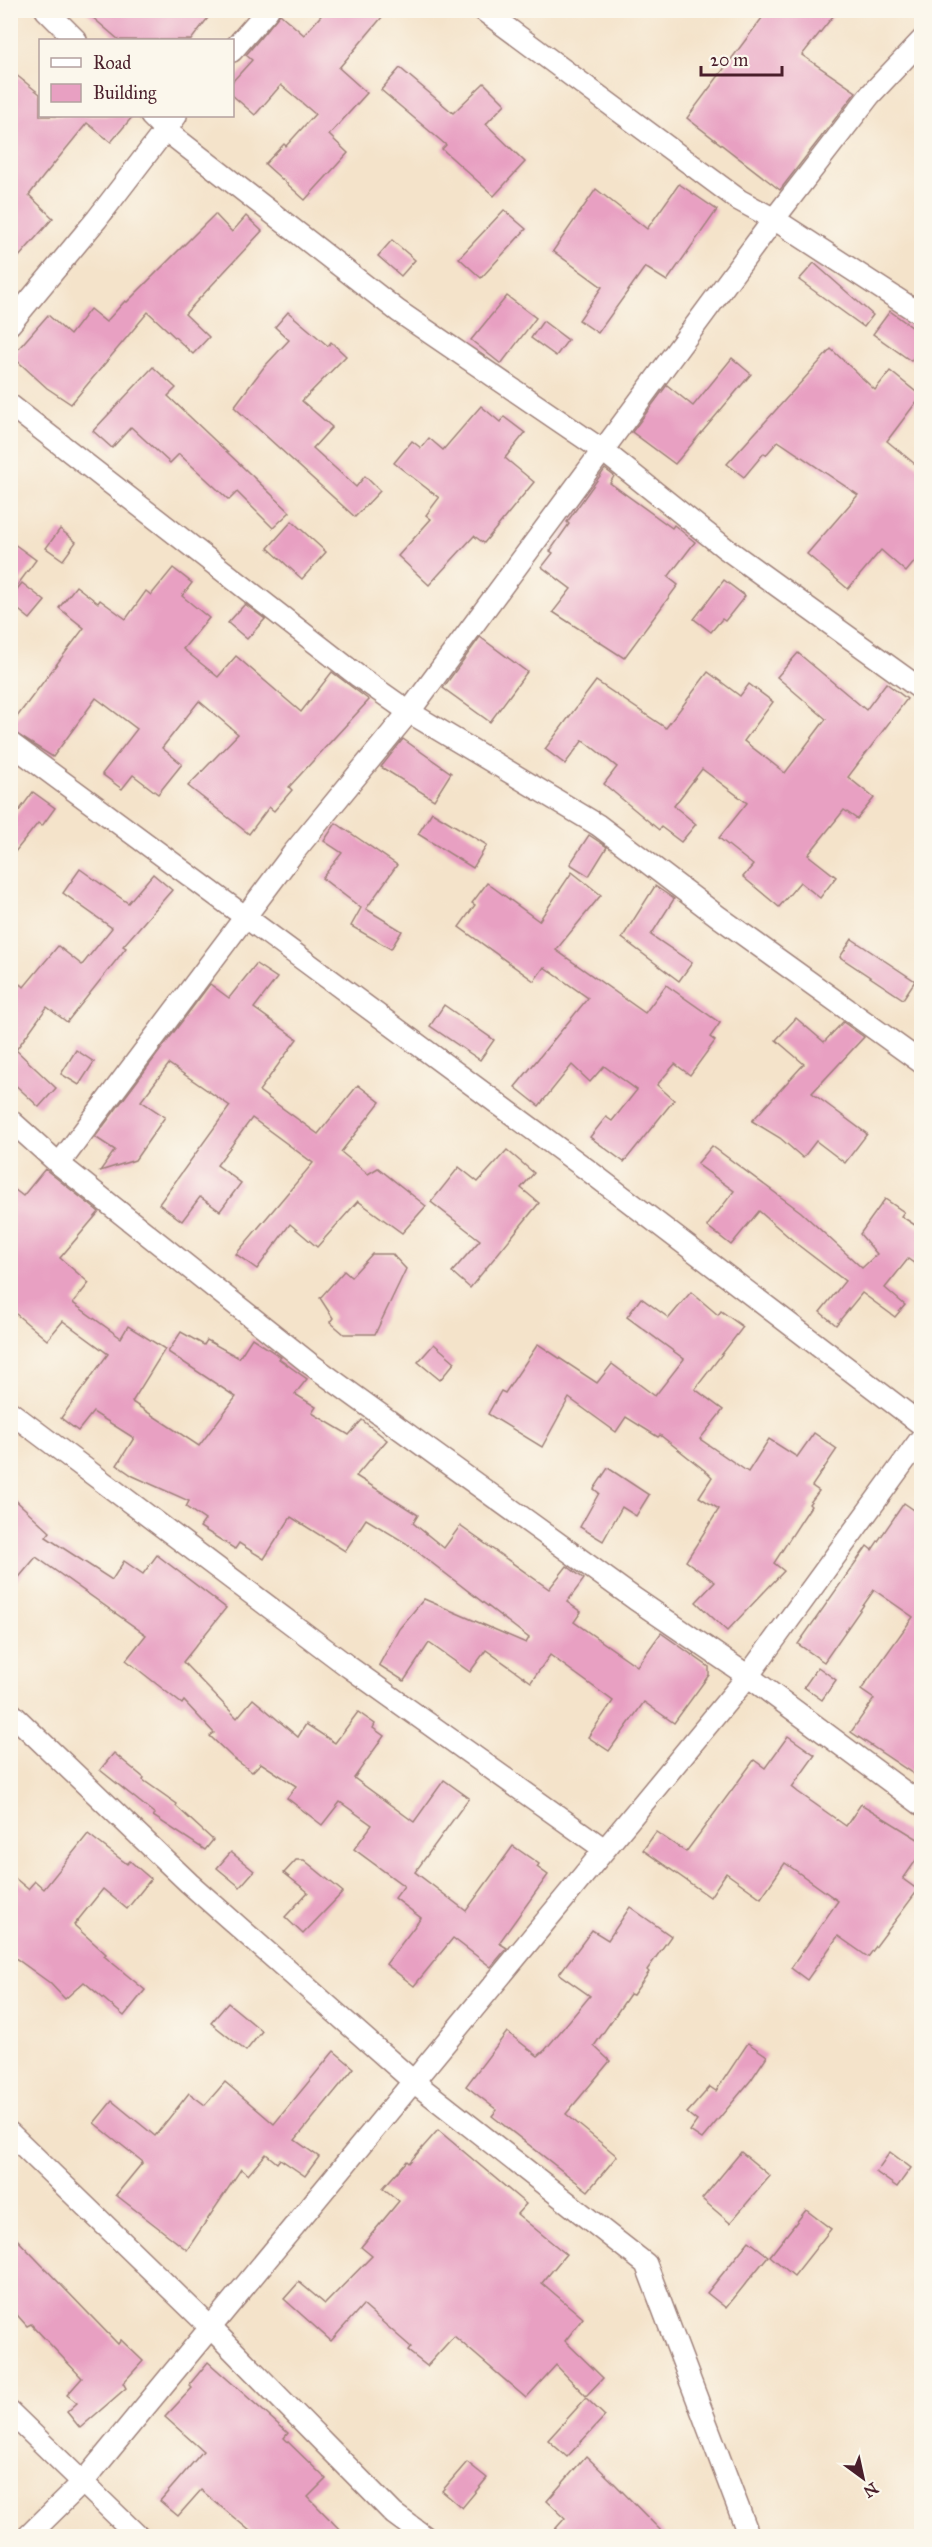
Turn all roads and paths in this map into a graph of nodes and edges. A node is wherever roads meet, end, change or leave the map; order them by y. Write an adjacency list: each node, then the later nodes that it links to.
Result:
1 (46, 10): 4 (street)
2 (268, 10): 6 (street)
3 (483, 10): 8 (street)
4 (75, 39)
5 (921, 40): 8 (street)
6 (234, 49)
7 (164, 120): 10 (street); 12 (street)
8 (774, 219): 9 (street); 12 (street)
9 (921, 315)
10 (10, 324)
11 (10, 405): 14 (street)
12 (602, 450): 13 (street); 14 (street)
13 (921, 690)
14 (410, 712): 16 (street); 17 (street)
15 (10, 743): 16 (street)
16 (244, 917): 19 (street); 21 (street)
17 (921, 1062)
18 (10, 1120): 19 (street)
19 (58, 1164): 23 (street)
20 (10, 1412): 26 (street)
21 (921, 1425)
22 (921, 1437): 23 (street)
23 (748, 1676): 25 (street); 26 (street)
24 (10, 1712): 27 (street)
25 (921, 1805)
26 (604, 1849): 27 (street)
27 (414, 2082): 29 (street); 35 (street)
28 (10, 2133): 29 (street)
29 (211, 2328): 31 (street); 34 (street)
30 (10, 2412): 31 (street)
31 (83, 2482): 32 (street); 33 (street)
32 (28, 2536)
33 (138, 2536)
34 (424, 2536)
35 (749, 2536)

